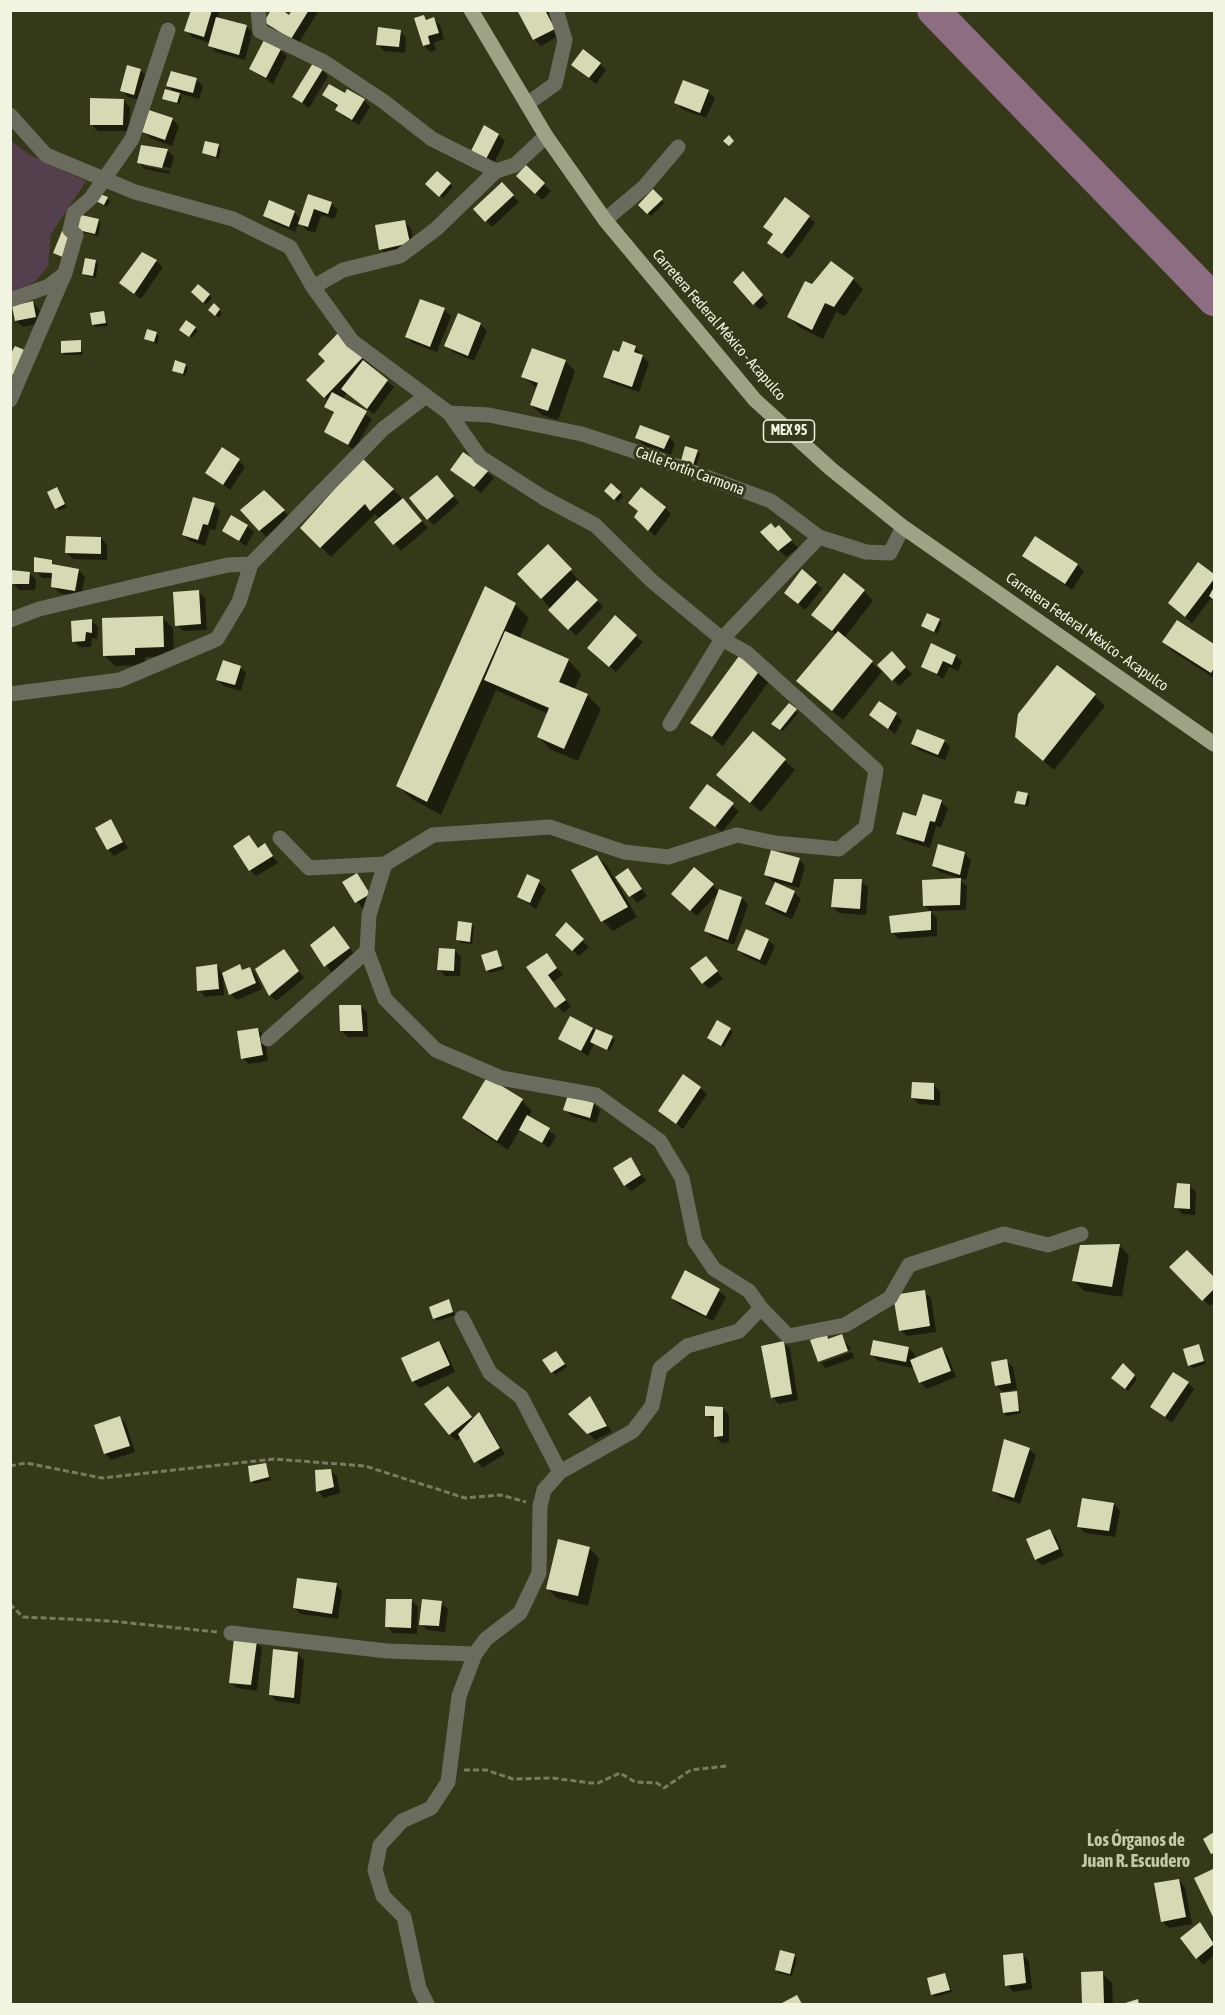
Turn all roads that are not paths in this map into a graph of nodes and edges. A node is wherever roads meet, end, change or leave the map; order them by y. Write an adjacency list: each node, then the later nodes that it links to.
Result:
1 (258, 10): 9 (street)
2 (471, 10): 5 (main road, Carretera Federal México - Acapulco / MEX 95)
3 (556, 10): 5 (street)
4 (168, 30): 10 (street)
5 (527, 104): 7 (main road, Carretera Federal México - Acapulco / MEX 95)
6 (10, 115): 10 (street)
7 (546, 136): 9 (street); 11 (main road, Carretera Federal México - Acapulco / MEX 95)
8 (678, 147): 11 (street)
9 (496, 171): 13 (street)
10 (106, 180): 12 (street); 13 (street)
11 (605, 220): 18 (main road, Carretera Federal México - Acapulco / MEX 95)
12 (65, 273): 14 (street); 16 (street)
13 (313, 287): 15 (street)
14 (10, 300)
15 (426, 396): 17 (street); 20 (street)
16 (10, 400)
17 (450, 413): 19 (street, Calle Fortín Carmona); 22 (street)
18 (903, 527): 19 (street, Calle Fortín Carmona); 25 (main road, Carretera Federal México - Acapulco / MEX 95)
19 (819, 537): 22 (street)
20 (251, 564): 21 (street); 23 (street)
21 (10, 620)
22 (722, 639): 24 (street); 27 (street)
23 (10, 694)
24 (670, 724)
25 (1215, 744)
26 (280, 838): 27 (street)
27 (386, 864): 28 (street)
28 (367, 951): 29 (street); 31 (street)
29 (268, 1039)
30 (1081, 1234): 31 (street)
31 (761, 1308): 33 (street)
32 (462, 1318): 33 (street)
33 (560, 1473): 35 (street)
34 (231, 1633): 35 (street)
35 (475, 1654): 36 (street)
36 (427, 2004)

